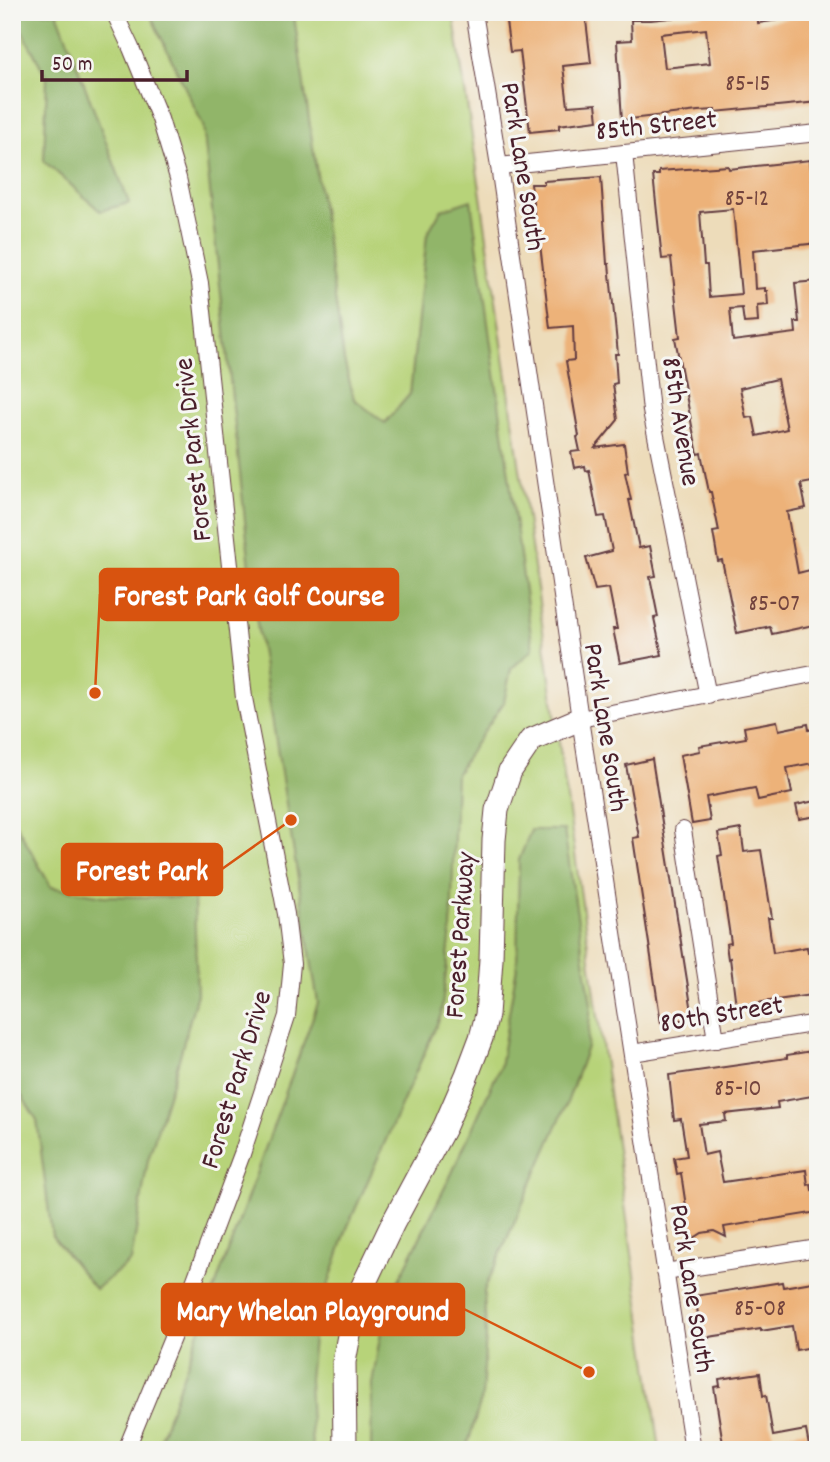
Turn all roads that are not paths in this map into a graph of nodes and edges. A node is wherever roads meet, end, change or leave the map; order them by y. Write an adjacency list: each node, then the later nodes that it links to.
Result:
1 (114, 12): 15 (street, Forest Park Drive)
2 (474, 12): 5 (street, Park Lane South)
3 (818, 133): 4 (street, 85th Street)
4 (624, 153): 5 (street, 85th Street); 7 (street, 85th Avenue)
5 (499, 166): 8 (street, Park Lane South)
6 (818, 673): 7 (street, Forest Parkway)
7 (708, 696): 8 (street, Forest Parkway)
8 (580, 719): 12 (street, Park Lane South); 16 (street, Forest Parkway)
9 (683, 830): 11 (street)
10 (818, 1023): 11 (street, 80th Street)
11 (716, 1040): 12 (street, 80th Street)
12 (632, 1053): 14 (street, Park Lane South)
13 (818, 1248): 14 (street)
14 (665, 1272): 17 (street, Park Lane South)
15 (126, 1450)
16 (345, 1450)
17 (692, 1450)

